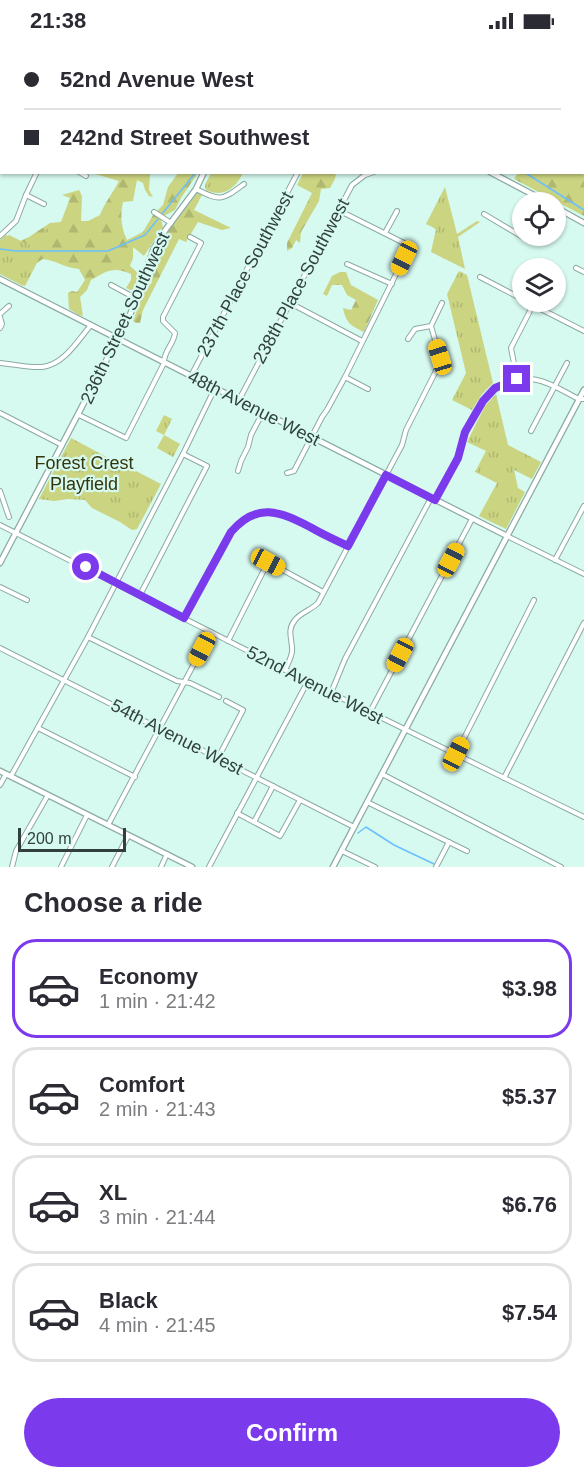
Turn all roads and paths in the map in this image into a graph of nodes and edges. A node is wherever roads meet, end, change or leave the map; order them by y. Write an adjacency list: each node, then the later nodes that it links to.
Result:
1 (36, 174): 11 (street)
2 (82, 174): 7 (street)
3 (203, 174): 9 (main road, 236th Street Southwest)
4 (297, 174): 49 (street, 237th Place Southwest)
5 (368, 174): 13 (street, 238th Place Southwest)
6 (494, 174): 10 (main road)
7 (86, 176)
8 (244, 184): 9 (street)
9 (196, 189): 18 (main road, 236th Street Southwest)
10 (528, 192)
11 (26, 195): 12 (street); 22 (street)
12 (44, 204)
13 (338, 210): 21 (street); 33 (street, 238th Place Southwest)
14 (397, 211): 21 (street)
15 (154, 212): 18 (street)
16 (566, 213): 19 (main road)
17 (484, 214): 20 (street)
18 (171, 223): 32 (main road, 236th Street Southwest)
19 (584, 223)
20 (512, 231)
21 (386, 233): 29 (street)
22 (0, 236)
23 (190, 237): 47 (street)
24 (347, 264): 29 (street)
25 (576, 268): 26 (street)
26 (584, 272)
27 (480, 277): 31 (street)
28 (0, 279): 39 (main road, 48th Avenue West)
29 (392, 284): 45 (street)
30 (111, 285): 32 (street)
31 (512, 294)
32 (137, 299): 43 (main road, 236th Street Southwest)
33 (290, 303): 45 (street); 57 (street, 238th Place Southwest)
34 (442, 303): 40 (street)
35 (9, 306): 38 (street)
36 (529, 312): 51 (street)
37 (547, 312): 42 (street)
38 (0, 315): 41 (street)
39 (91, 325): 43 (main road, 48th Avenue West); 46 (street)
40 (430, 326): 44 (street); 67 (street)
41 (0, 328)
42 (584, 331)
43 (118, 339): 47 (main road, 48th Avenue West); 60 (main road, 236th Street Southwest)
44 (408, 339)
45 (362, 341): 50 (street)
46 (0, 363)
47 (164, 363): 49 (main road, 48th Avenue West); 60 (street)
48 (567, 363): 52 (street)
49 (191, 376): 53 (main road, 48th Avenue West)
50 (345, 377): 54 (street); 62 (street)
51 (517, 379): 52 (street); 69 (street)
52 (554, 387): 56 (street); 61 (street)
53 (215, 388): 57 (main road, 48th Avenue West); 64 (street)
54 (368, 389)
55 (584, 390): 56 (main road)
56 (582, 399): 76 (main road)
57 (239, 400): 58 (main road, 48th Avenue West)
58 (263, 412): 62 (main road, 48th Avenue West); 65 (street)
59 (0, 413): 63 (street)
60 (79, 415): 63 (main road, 236th Street Southwest)
61 (531, 431)
62 (312, 438): 66 (street); 67 (main road, 48th Avenue West)
63 (62, 445): 75 (main road, 236th Street Southwest)
64 (183, 454): 81 (street); 84 (street)
65 (238, 471)
66 (287, 473)
67 (386, 475): 69 (main road, 48th Avenue West); 77 (street)
68 (0, 491): 72 (street)
69 (433, 499): 73 (main road, 48th Avenue West); 97 (street)
70 (584, 506): 71 (street)
71 (582, 512): 78 (street)
72 (9, 517)
73 (472, 519): 76 (main road, 48th Avenue West); 100 (street)
74 (0, 525): 75 (street, 52nd Avenue West)
75 (16, 533): 79 (main road, 236th Street Southwest); 81 (street, 52nd Avenue West)
76 (507, 536): 78 (street); 103 (main road)
77 (348, 546): 83 (street); 87 (street)
78 (555, 560): 80 (street)
79 (0, 563)
80 (584, 574)
81 (116, 583): 84 (street, 52nd Avenue West); 90 (street)
82 (0, 587): 85 (street)
83 (323, 592): 91 (street); 93 (street)
84 (140, 595): 87 (street, 52nd Avenue West)
85 (27, 600)
86 (534, 600): 104 (street)
87 (184, 618): 89 (street, 52nd Avenue West)
88 (584, 623): 110 (street)
89 (211, 632): 91 (street, 52nd Avenue West); 96 (street)
90 (88, 637): 94 (street); 96 (street)
91 (228, 641): 93 (street, 52nd Avenue West)
92 (0, 648): 94 (street, 54th Avenue West)
93 (285, 670): 95 (street, 52nd Avenue West)
94 (65, 680): 101 (street); 102 (street, 54th Avenue West)
95 (308, 681): 97 (street, 52nd Avenue West); 109 (street)
96 (184, 683): 98 (street); 102 (street)
97 (331, 693): 100 (street, 52nd Avenue West)
98 (219, 697)
99 (226, 701): 105 (street)
100 (370, 712): 103 (street, 52nd Avenue West)
101 (38, 728): 106 (street); 108 (street)
102 (160, 728): 105 (street, 54th Avenue West); 108 (street)
103 (405, 730): 104 (street, 52nd Avenue West); 107 (main road)
104 (456, 754): 110 (street, 52nd Avenue West)
105 (218, 758): 109 (street, 54th Avenue West)
106 (5, 774): 111 (street); 113 (main road)
107 (382, 774): 115 (main road); 136 (street)
108 (135, 777): 120 (street)
109 (256, 777): 112 (street, 54th Avenue West); 116 (street)
110 (504, 778): 118 (street, 52nd Avenue West)
111 (0, 784)
112 (274, 786): 114 (street, 54th Avenue West); 119 (street)
113 (48, 795): 117 (main road); 127 (street)
114 (300, 800): 119 (street); 121 (street, 54th Avenue West)
115 (368, 802): 121 (main road); 123 (street)
116 (237, 813): 119 (street); 132 (street)
117 (87, 815): 120 (main road); 128 (street)
118 (584, 817)
119 (254, 822)
120 (108, 825): 122 (main road)
121 (354, 826): 124 (main road)
122 (128, 836): 126 (main road); 129 (street)
123 (449, 842): 125 (street); 135 (street)
124 (342, 851): 133 (main road); 134 (street)
125 (467, 851)
126 (167, 854): 130 (street); 131 (main road)
127 (12, 867)
128 (61, 867)
129 (112, 867)
130 (161, 867)
131 (192, 867)
132 (209, 867)
133 (333, 867)
134 (375, 867)
135 (436, 867)
136 (561, 867)

